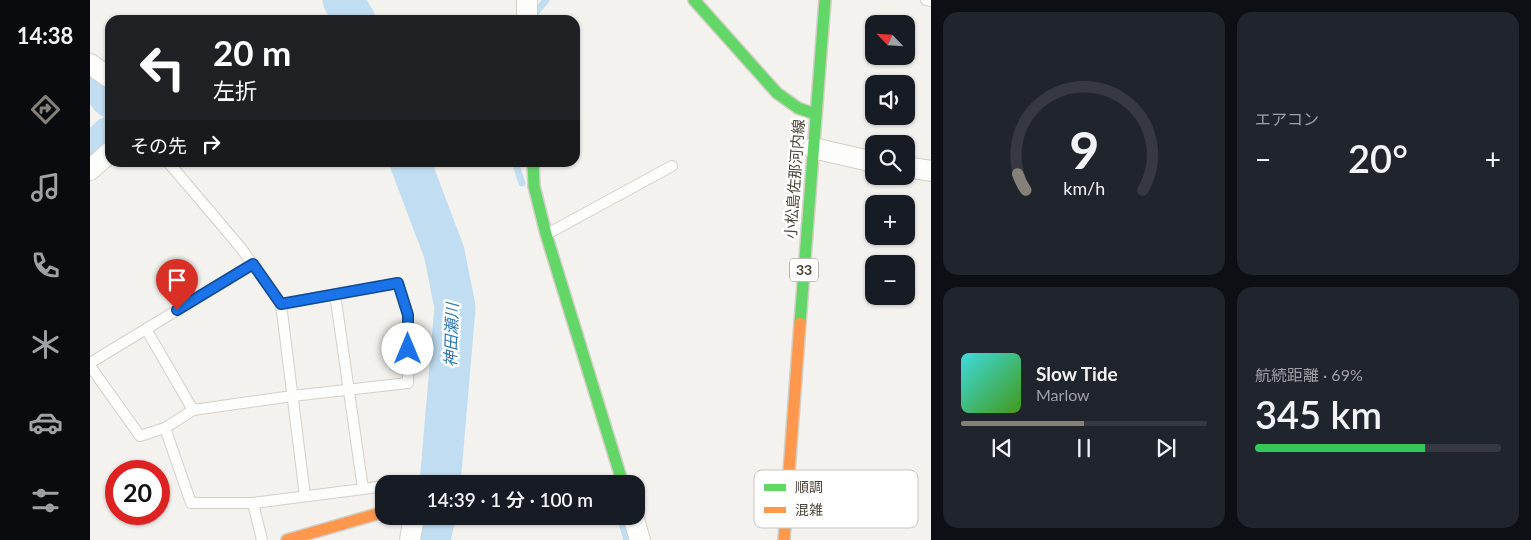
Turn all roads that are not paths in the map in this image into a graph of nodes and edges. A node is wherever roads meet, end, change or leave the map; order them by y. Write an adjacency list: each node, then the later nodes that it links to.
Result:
1 (694, 0): 7 (street)
2 (825, 0): 7 (street, 小松島佐那河内線 / 33)
3 (926, 0): 4 (lane)
4 (931, 1)
5 (90, 64): 6 (street)
6 (105, 74)
7 (815, 114): 8 (street, 小松島佐那河内線 / 33)
8 (813, 148): 10 (street); 27 (street, 小松島佐那河内線 / 33)
9 (105, 156): 15 (street)
10 (865, 160)
11 (672, 166): 17 (lane)
12 (172, 167): 18 (lane)
13 (533, 167): 17 (street)
14 (915, 168): 16 (street)
15 (90, 170)
16 (931, 171)
17 (546, 234): 28 (street)
18 (253, 264): 20 (lane); 21 (lane)
19 (336, 294): 20 (lane); 23 (lane); 23 (lane)
20 (281, 304): 24 (lane)
21 (146, 329): 22 (lane); 25 (lane)
22 (90, 364): 26 (lane)
23 (349, 390): 24 (lane); 30 (lane)
24 (292, 396): 25 (lane); 31 (lane)
25 (193, 410): 26 (lane)
26 (165, 428): 32 (lane)
27 (789, 470)
28 (620, 475)
29 (375, 487): 30 (lane)
30 (363, 489): 31 (lane)
31 (305, 496): 32 (lane)
32 (252, 503): 36 (lane)
33 (375, 515): 37 (street)
34 (412, 525): 38 (street)
35 (636, 525): 39 (street)
36 (262, 540)
37 (287, 540)
38 (410, 540)
39 (640, 540)

